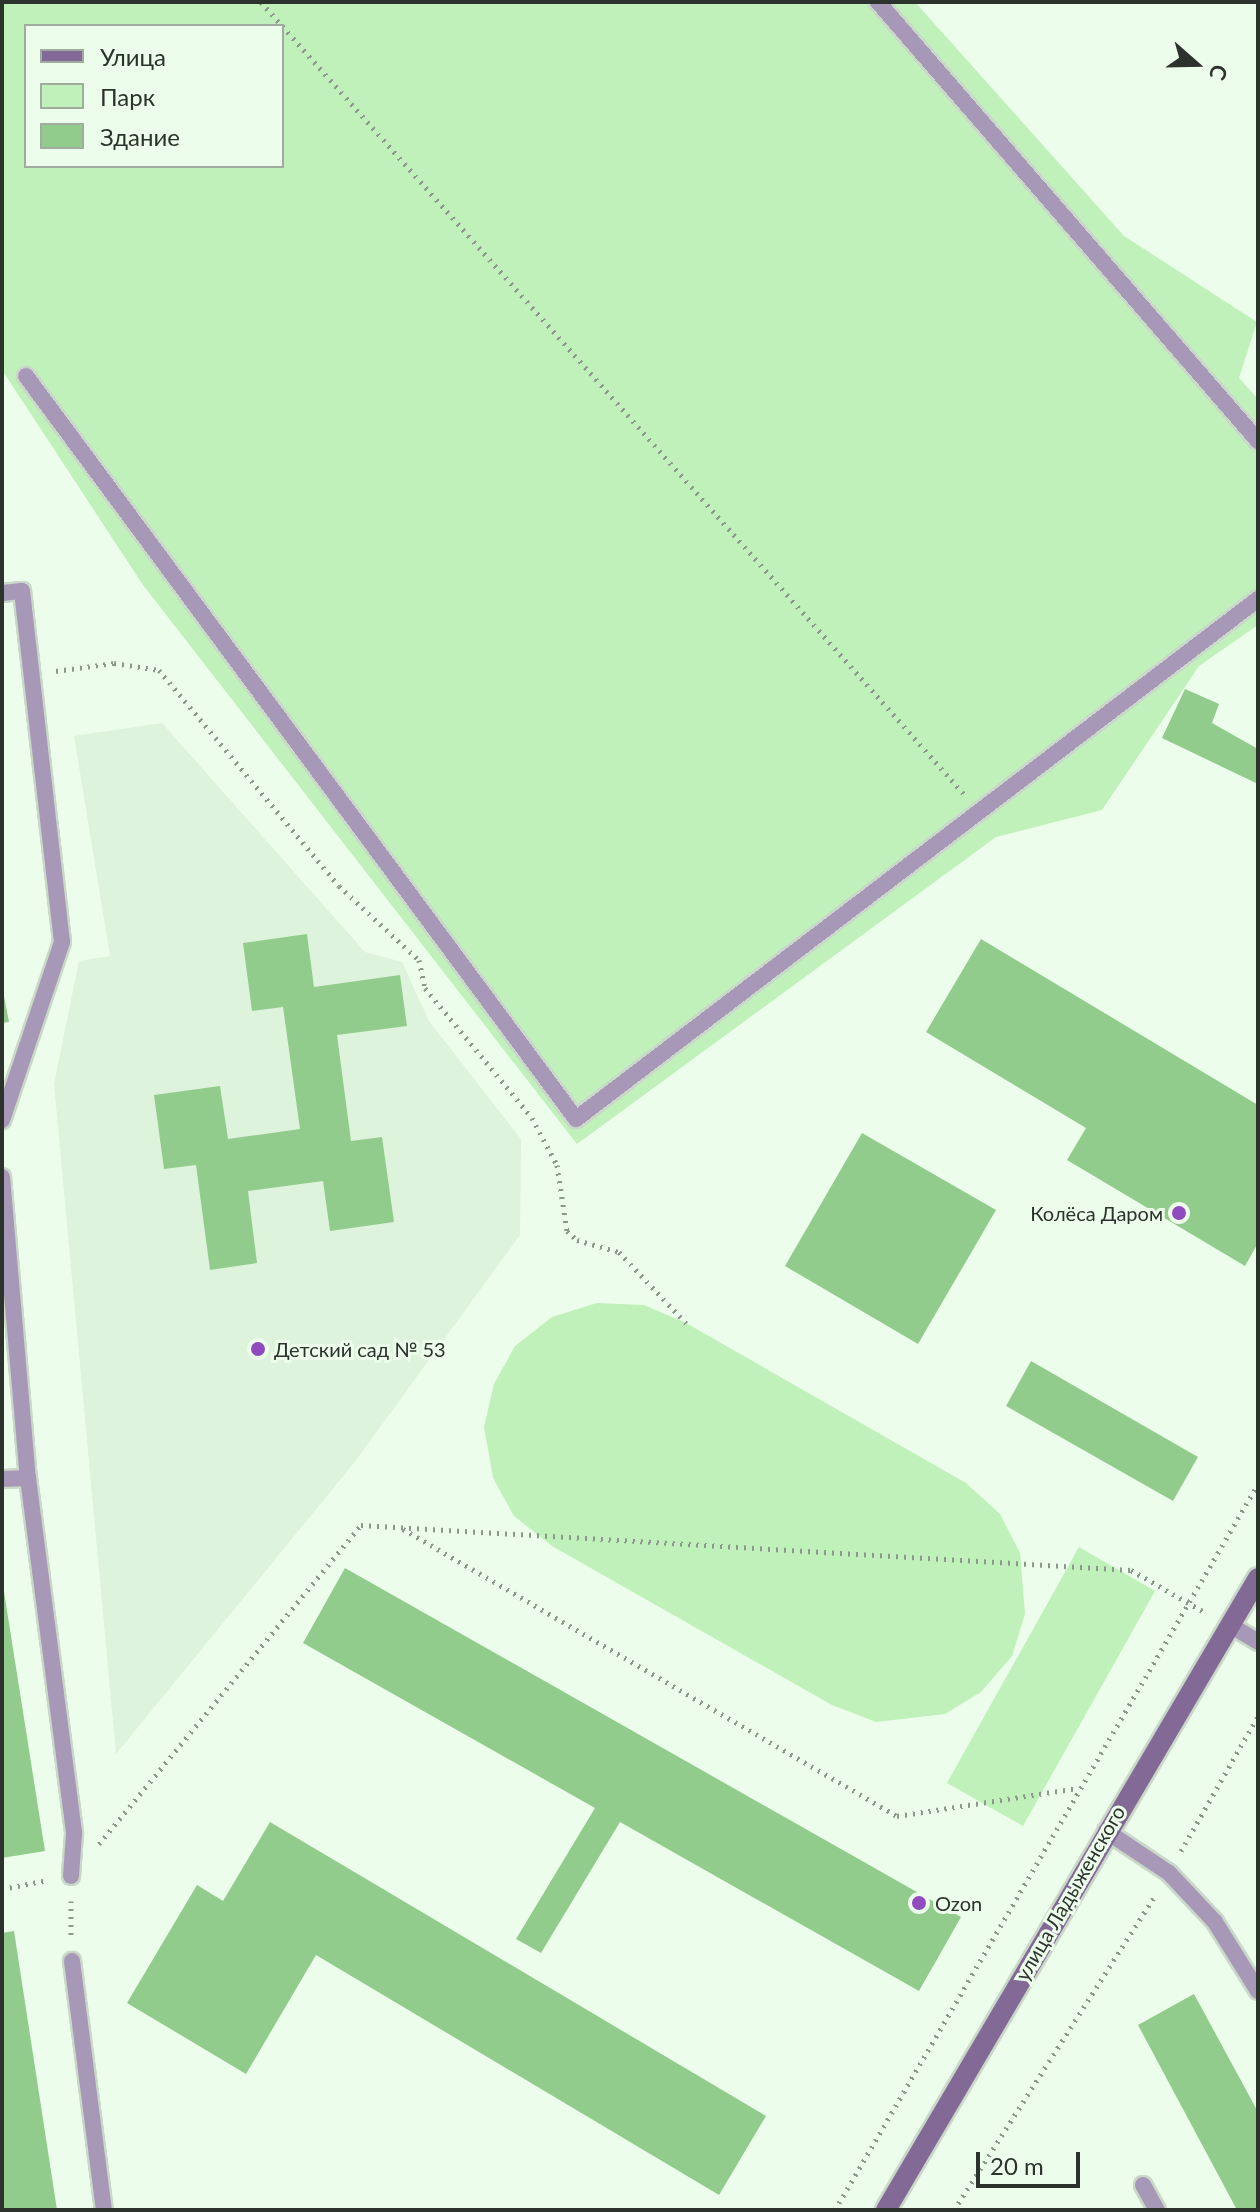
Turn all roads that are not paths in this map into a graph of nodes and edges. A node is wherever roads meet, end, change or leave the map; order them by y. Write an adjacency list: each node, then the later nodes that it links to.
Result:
1 (878, 2): 3 (lane)
2 (26, 376): 5 (lane)
3 (1258, 441)
4 (2, 593): 6 (lane)
5 (1258, 599)
6 (2, 1120)
7 (2, 1177): 8 (lane)
8 (28, 1478): 9 (lane); 14 (lane)
9 (2, 1479)
10 (1258, 1578): 11 (street, улица Ладыженского)
11 (1230, 1625): 12 (lane); 13 (street, улица Ладыженского)
12 (1258, 1642)
13 (1106, 1831): 16 (lane); 19 (street, улица Ладыженского)
14 (71, 1876)
15 (72, 1961): 18 (lane)
16 (1258, 1991)
17 (1143, 2185): 20 (lane)
18 (104, 2210)
19 (886, 2210)
20 (1157, 2210)

